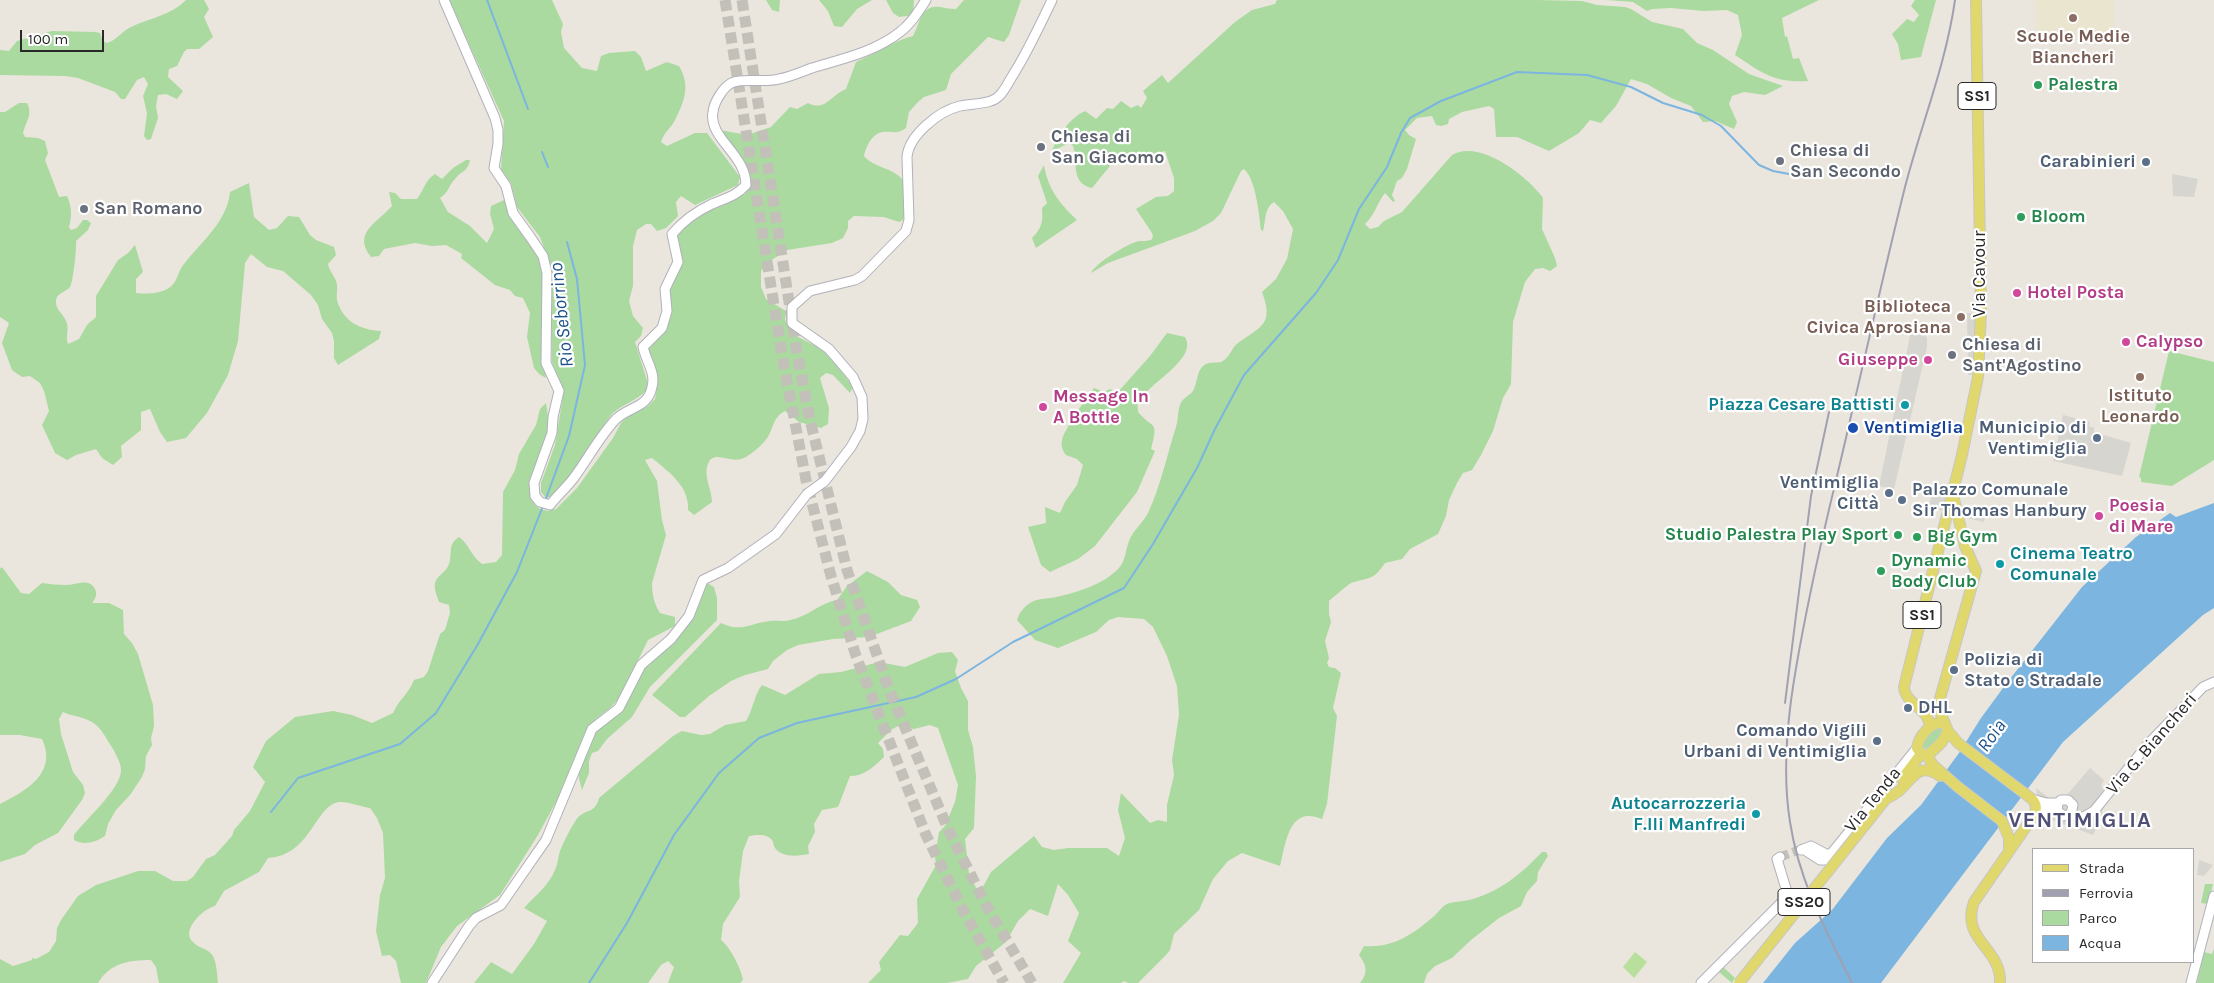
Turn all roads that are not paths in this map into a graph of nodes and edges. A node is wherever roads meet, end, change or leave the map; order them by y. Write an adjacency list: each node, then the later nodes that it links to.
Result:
1 (444, 0): 2 (main road)
2 (926, 0)
3 (1052, 0): 24 (main road)
4 (1976, 0): 5 (main road, Via Cavour / SS1)
5 (1952, 492): 7 (main road); 8 (main road, Via Cavour / SS1)
6 (2214, 682): 17 (main road, Via G. Biancheri)
7 (1939, 702): 8 (main road); 10 (main road)
8 (1924, 711): 9 (main road, Via Cavour / SS1)
9 (1930, 726): 10 (main road); 11 (main road)
10 (1946, 727): 11 (main road); 13 (main road)
11 (1923, 755): 12 (main road); 14 (main road, SS20); 20 (main road, Via Tenda)
12 (1958, 787): 14 (main road); 19 (main road)
13 (2029, 797): 15 (main road); 16 (main road)
14 (1885, 799): 26 (main road, SS20, bridge)
15 (2058, 807): 16 (main road); 17 (main road); 17 (main road)
16 (2036, 812): 18 (main road)
17 (2071, 814)
18 (2028, 824): 19 (main road); 21 (main road)
19 (2011, 830): 21 (main road)
20 (1801, 850)
21 (2009, 851): 27 (main road)
22 (1780, 857): 25 (main road)
23 (2214, 896): 28 (main road)
24 (432, 983)
25 (1701, 983)
26 (1740, 983)
27 (2000, 983)
28 (2192, 983)

